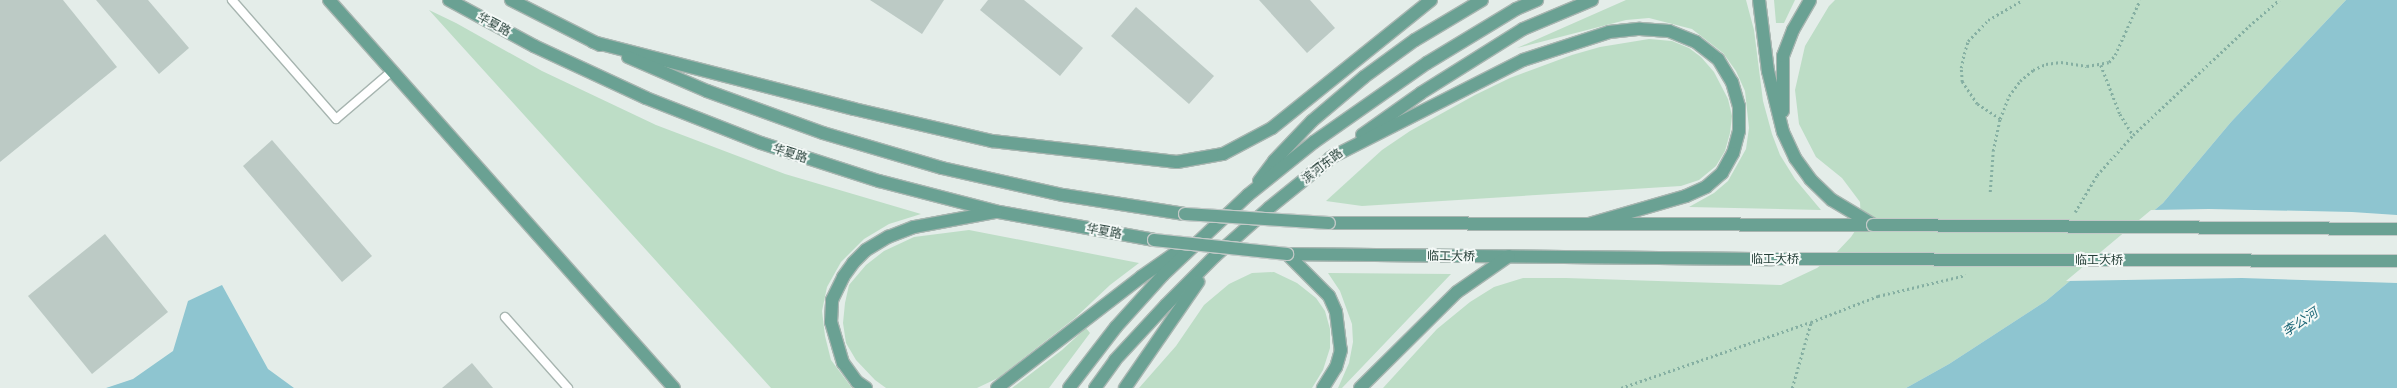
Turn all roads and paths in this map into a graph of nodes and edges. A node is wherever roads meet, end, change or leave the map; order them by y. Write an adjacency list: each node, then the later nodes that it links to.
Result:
1 (232, 0): 15 (lane)
2 (329, 0): 15 (main road)
3 (449, 0): 22 (main road, 华夏路)
4 (511, 0): 13 (main road)
5 (1431, 0): 13 (main road)
6 (1482, 0): 21 (main road)
7 (1537, 0): 21 (main road, 滨河东路)
8 (1592, 0): 19 (main road, 滨河东路)
9 (1759, 0): 17 (main road)
10 (1810, 0): 17 (main road)
11 (2022, 0): 16 (path)
12 (2140, 0): 14 (path)
13 (593, 42): 23 (main road, bridge)
14 (2101, 65): 16 (path); 18 (path)
15 (392, 71): 35 (main road)
16 (2000, 119): 20 (path)
17 (1783, 132): 24 (main road)
18 (2133, 135)
19 (1330, 158): 23 (main road); 29 (main road, 滨河东路)
20 (1990, 192)
21 (1248, 195): 25 (main road, 滨河东路)
22 (999, 212): 27 (main road, 华夏路); 36 (main road)
23 (1589, 224): 24 (main road)
24 (1873, 225): 26 (main road, bridge)
25 (1214, 226): 37 (main road); 38 (main road, 滨河东路)
26 (2397, 229)
27 (1154, 240): 28 (main road, 临工大桥, bridge)
28 (1286, 254): 30 (main road, 临工大桥); 41 (main road)
29 (1215, 256): 39 (main road, 滨河东路); 40 (main road)
30 (1509, 256): 31 (main road, 临工大桥, bridge); 42 (main road)
31 (2397, 261)
32 (505, 317): 34 (lane)
33 (1812, 322): 43 (path)
34 (568, 388)
35 (674, 388)
36 (866, 388)
37 (997, 388)
38 (1069, 388)
39 (1096, 388)
40 (1125, 388)
41 (1323, 388)
42 (1360, 388)
43 (1792, 388)

